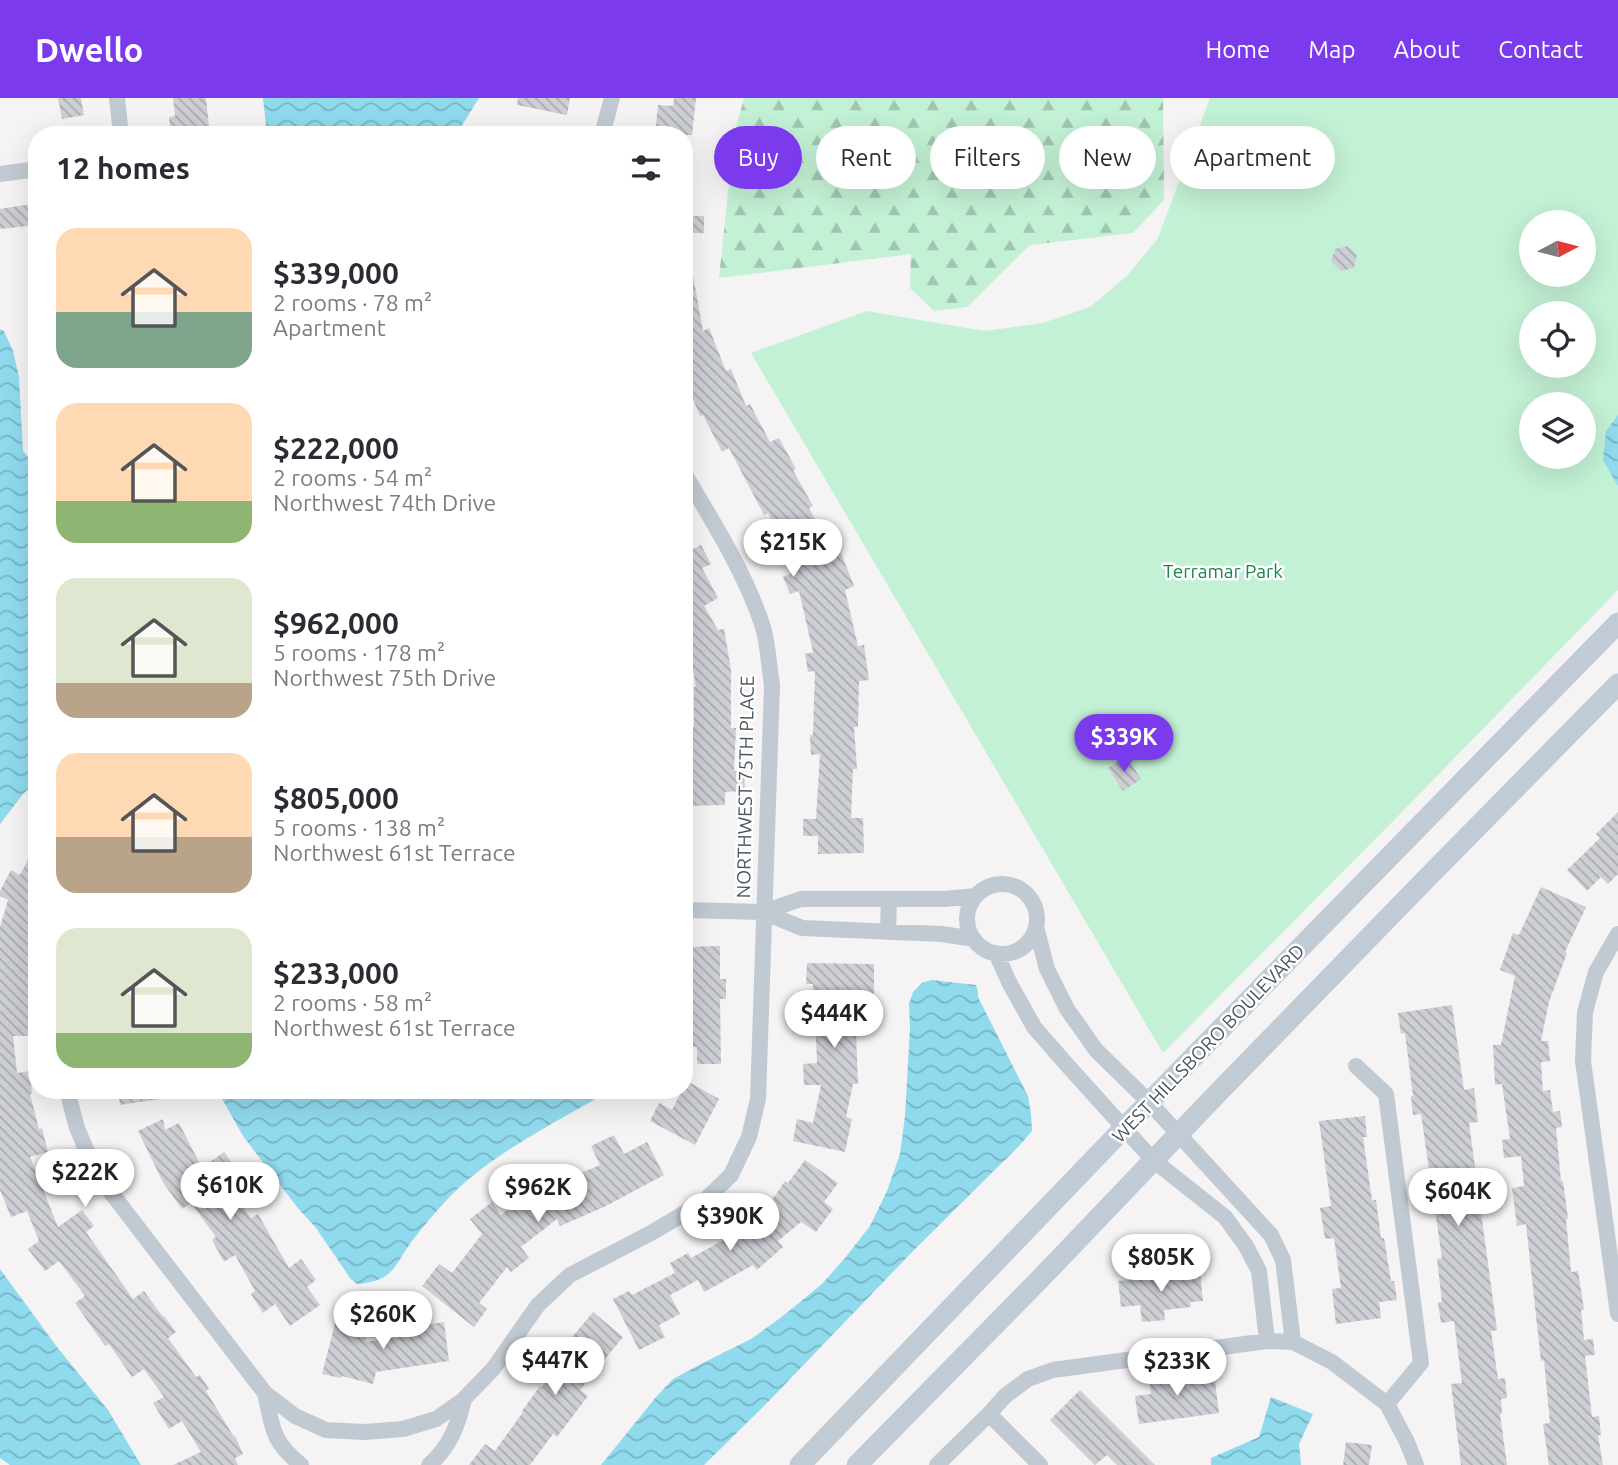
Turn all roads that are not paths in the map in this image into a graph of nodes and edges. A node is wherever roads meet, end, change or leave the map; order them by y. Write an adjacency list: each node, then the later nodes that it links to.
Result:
1 (117, 98): 3 (street)
2 (612, 98): 4 (street)
3 (120, 126)
4 (604, 126)
5 (28, 170): 6 (street)
6 (0, 174)
7 (693, 488): 13 (street, NORTHWEST 75TH PLACE)
8 (1618, 623): 21 (street, WEST HILLSBORO BOULEVARD)
9 (1618, 684): 23 (street)
10 (976, 896): 11 (street); 14 (street); 17 (street)
11 (890, 899): 13 (street); 15 (street)
12 (693, 910): 13 (street)
13 (763, 912): 15 (street); 29 (street, NORTHWEST 75TH PLACE)
14 (1036, 927): 18 (street); 21 (street)
15 (888, 932): 17 (street)
16 (1618, 934): 25 (street)
17 (974, 939): 18 (street)
18 (996, 953): 22 (street)
19 (1356, 1066): 30 (street)
20 (69, 1099): 28 (street)
21 (1149, 1102): 22 (street, WEST HILLSBORO BOULEVARD); 23 (street)
22 (1124, 1128): 24 (street); 34 (street, WEST HILLSBORO BOULEVARD)
23 (1178, 1134): 24 (street); 27 (street)
24 (1153, 1160): 26 (street); 35 (street)
25 (1618, 1314)
26 (1267, 1341): 27 (street); 31 (street)
27 (1293, 1342): 30 (street)
28 (265, 1393): 29 (street, NORTHWEST 75TH PLACE); 32 (street)
29 (464, 1399): 33 (street)
30 (1387, 1404): 38 (street)
31 (989, 1415): 36 (street); 37 (street)
32 (301, 1465)
33 (429, 1465)
34 (800, 1465)
35 (858, 1465)
36 (937, 1465)
37 (1040, 1465)
38 (1416, 1465)

